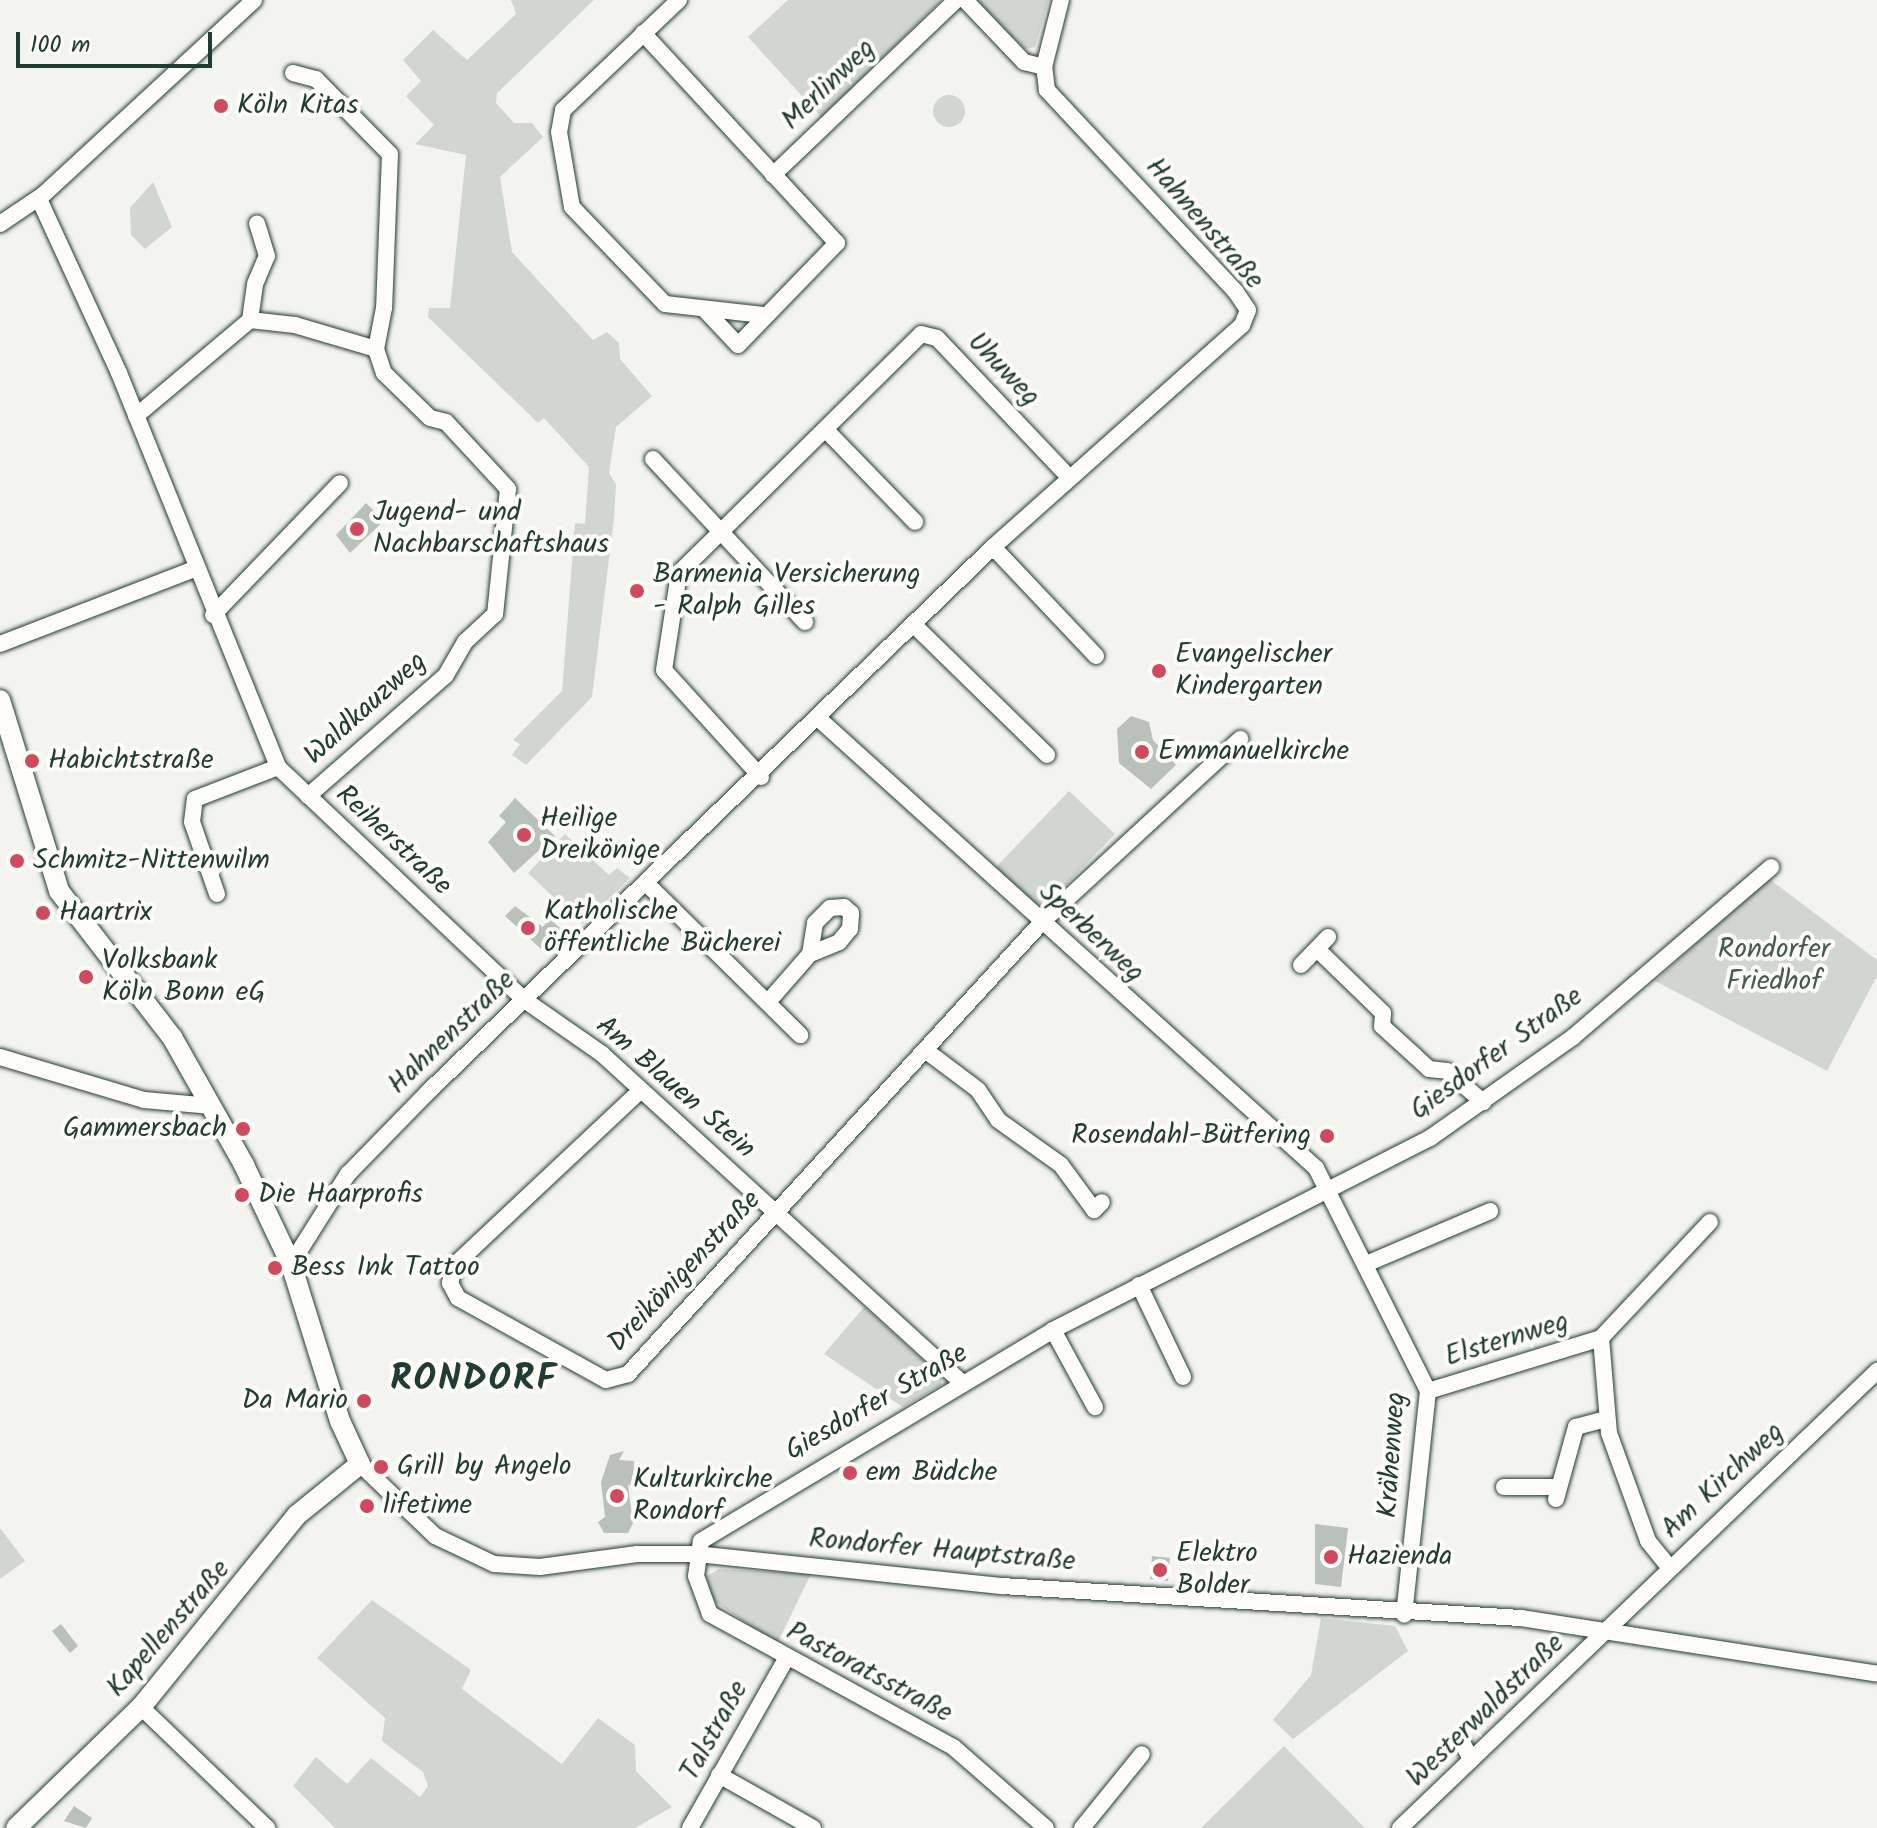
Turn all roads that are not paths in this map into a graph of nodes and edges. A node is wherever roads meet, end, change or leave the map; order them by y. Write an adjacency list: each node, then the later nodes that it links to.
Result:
1 (254, 0): 10 (street)
2 (679, 0): 6 (street)
3 (956, 0): 9 (street, Merlinweg)
4 (965, 0): 7 (street)
5 (1061, 0): 7 (street)
6 (643, 33): 9 (street); 13 (street)
7 (1044, 67): 20 (street, Hahnenstraße)
8 (293, 73): 16 (street)
9 (773, 175): 14 (street)
10 (39, 199): 12 (street); 17 (street, Reiherstraße)
11 (257, 223): 15 (street)
12 (0, 224)
13 (705, 310): 14 (street); 14 (street)
14 (763, 315)
15 (250, 320): 16 (street); 17 (street)
16 (376, 349): 37 (street, Waldkauzweg)
17 (136, 416): 25 (street, Reiherstraße)
18 (826, 430): 20 (street, Uhuweg); 22 (street); 23 (street, Uhuweg)
19 (653, 459): 23 (street)
20 (1070, 478): 24 (street, Hahnenstraße)
21 (340, 483): 26 (street)
22 (915, 522)
23 (723, 530): 27 (street); 36 (street, Uhuweg)
24 (993, 547): 28 (street, Hahnenstraße); 30 (street)
25 (194, 569): 26 (street, Reiherstraße); 29 (street)
26 (213, 615): 35 (street, Reiherstraße)
27 (805, 622)
28 (914, 625): 32 (street, Hahnenstraße); 34 (street)
29 (0, 644)
30 (1096, 656)
31 (0, 700): 51 (main road, Rondorfer Hauptstraße)
32 (819, 719): 36 (street, Hahnenstraße); 41 (street, Sperberweg)
33 (1240, 739): 41 (street, Dreikönigenstraße)
34 (1047, 755)
35 (278, 767): 37 (street, Reiherstraße); 40 (street)
36 (761, 777): 39 (street, Hahnenstraße)
37 (308, 796): 44 (street, Reiherstraße)
38 (1771, 867): 50 (street, Giesdorfer Straße)
39 (648, 885): 44 (street, Hahnenstraße); 45 (street)
40 (217, 894)
41 (1042, 922): 47 (street, Dreikönigenstraße); 52 (street, Sperberweg)
42 (810, 954): 45 (street)
43 (1301, 965): 50 (street)
44 (523, 999): 49 (street, Am Blauen Stein); 57 (street, Hahnenstraße)
45 (768, 1002): 46 (street)
46 (800, 1035)
47 (925, 1050): 53 (street); 55 (street, Dreikönigenstraße)
48 (0, 1057): 51 (street)
49 (640, 1091): 55 (street, Am Blauen Stein); 55 (street, Dreikönigenstraße)
50 (1483, 1102): 52 (street, Giesdorfer Straße)
51 (212, 1106): 57 (main road, Rondorfer Hauptstraße)
52 (1328, 1186): 58 (street, Krähenweg); 59 (street, Giesdorfer Straße)
53 (1102, 1202)
54 (1490, 1211): 58 (street)
55 (776, 1213): 64 (street, Am Blauen Stein)
56 (1710, 1222): 61 (street)
57 (291, 1264): 68 (main road, Rondorfer Hauptstraße)
58 (1366, 1264): 65 (street, Krähenweg)
59 (1139, 1285): 60 (street, Giesdorfer Straße); 63 (street)
60 (1053, 1330): 64 (street, Giesdorfer Straße); 66 (street)
61 (1601, 1338): 65 (street, Elsternweg); 67 (street)
62 (1877, 1371): 71 (street, Am Kirchweg)
63 (1183, 1377)
64 (963, 1384): 70 (street, Giesdorfer Straße)
65 (1428, 1391): 72 (street, Krähenweg)
66 (1095, 1407)
67 (1605, 1419): 69 (street); 71 (street)
68 (360, 1464): 70 (street, Rondorfer Hauptstraße); 76 (main road, Kapellenstraße)
69 (1504, 1487)
70 (696, 1554): 72 (street, Rondorfer Hauptstraße); 74 (street, Pastoratsstraße)
71 (1669, 1567): 73 (street, Am Kirchweg)
72 (1404, 1615): 73 (street, Rondorfer Hauptstraße)
73 (1607, 1631): 75 (street, Rondorfer Hauptstraße); 79 (street, Westerwaldstraße)
74 (786, 1659): 80 (street, Talstraße); 85 (street, Pastoratsstraße)
75 (1877, 1674)
76 (141, 1707): 81 (street); 82 (main road, Kapellenstraße)
77 (1462, 1742): 79 (street)
78 (1142, 1754): 86 (street)
79 (1471, 1760): 87 (street, Westerwaldstraße)
80 (719, 1775): 83 (street, Talstraße); 84 (street)
81 (263, 1827)
82 (16, 1828)
83 (690, 1828)
84 (813, 1828)
85 (1046, 1828)
86 (1082, 1828)
87 (1400, 1828)

